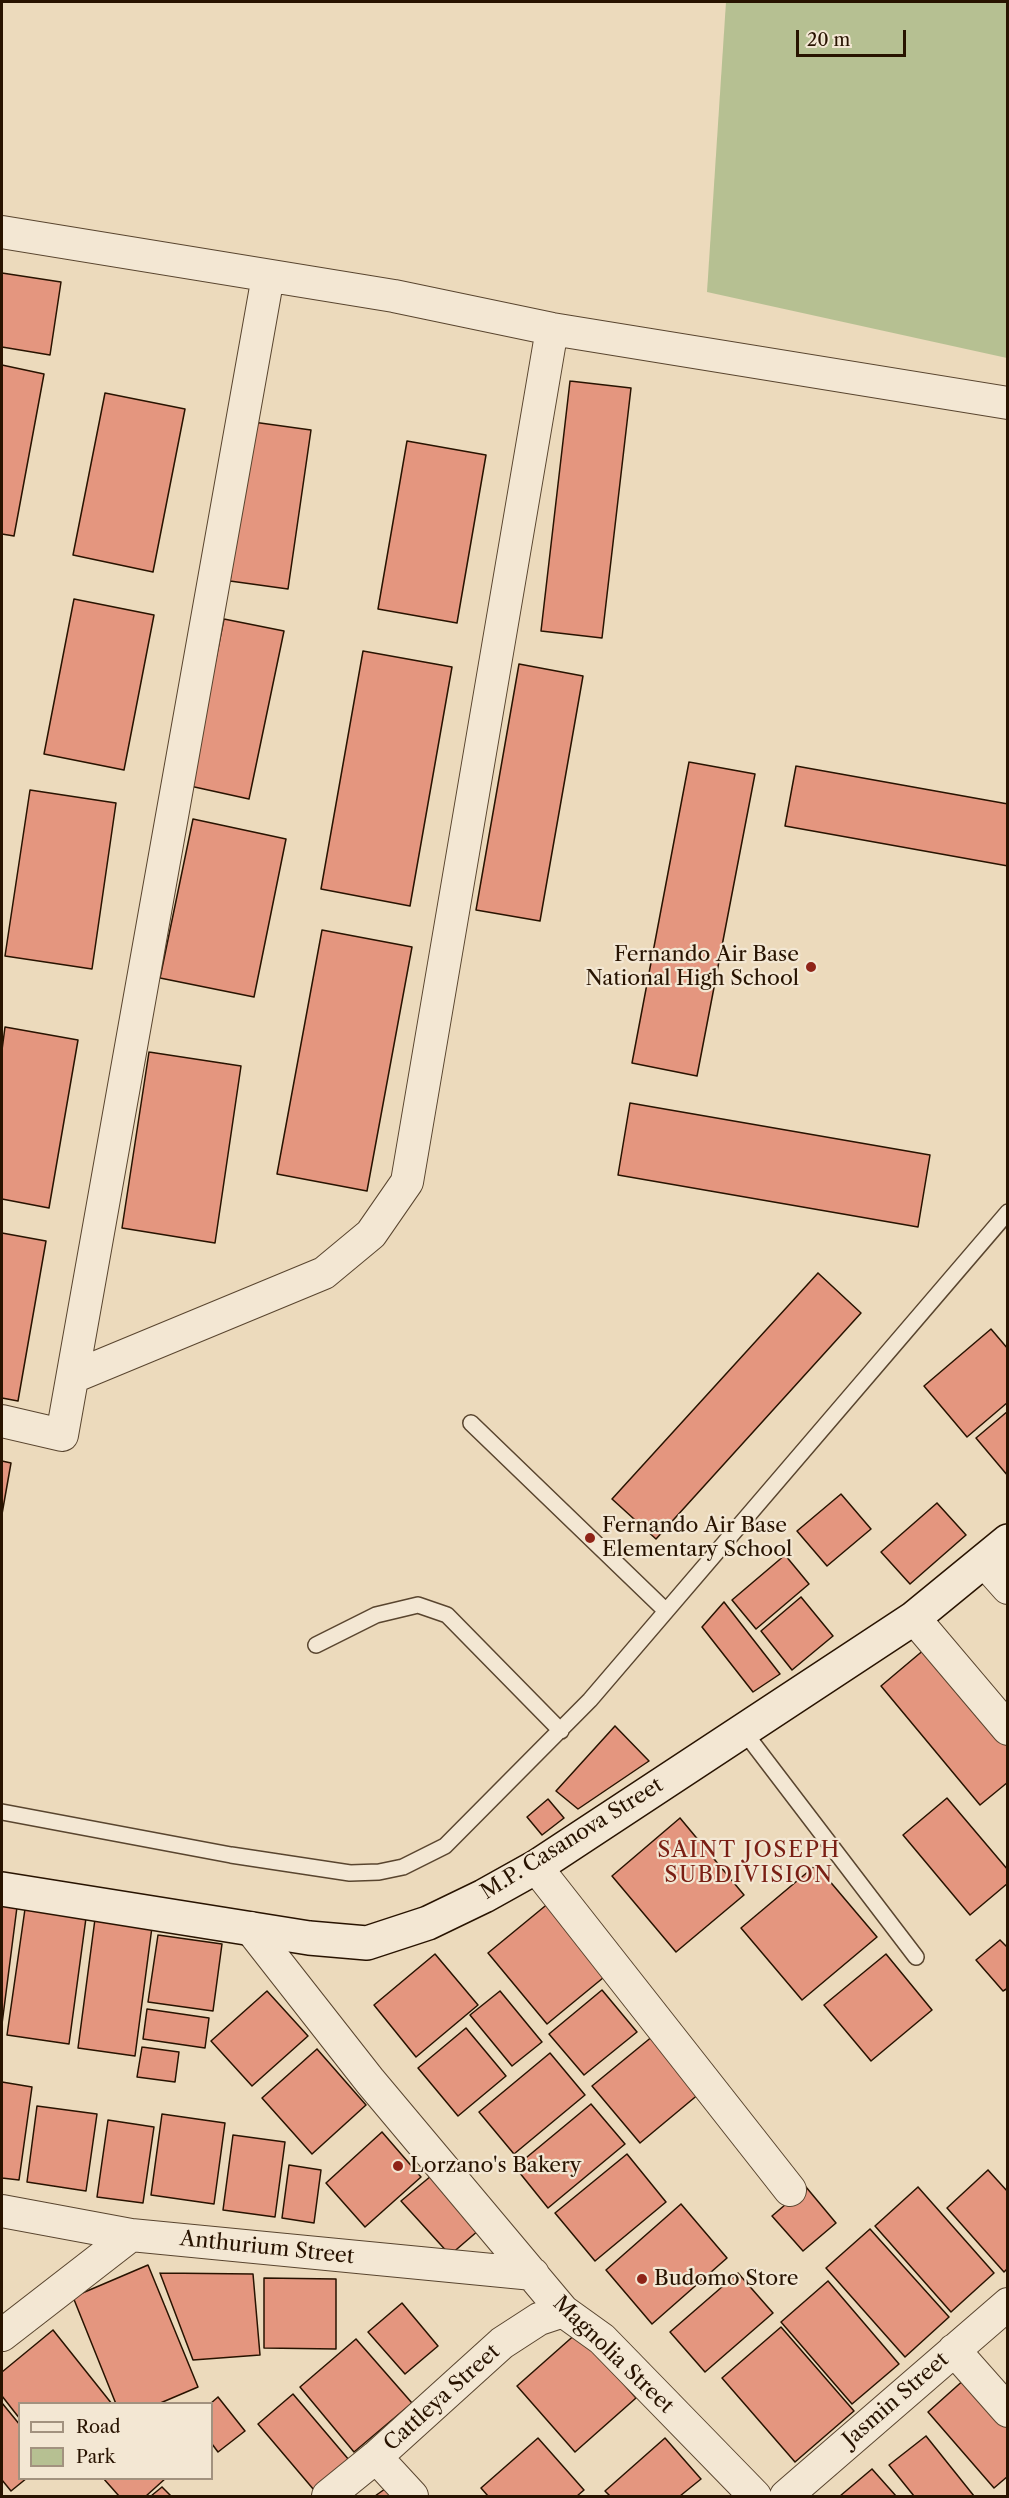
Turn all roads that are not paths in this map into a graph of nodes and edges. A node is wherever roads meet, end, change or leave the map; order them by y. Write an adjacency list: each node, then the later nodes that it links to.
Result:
1 (2, 232): 2 (street)
2 (268, 276): 3 (street); 6 (street)
3 (552, 329): 4 (street); 6 (street)
4 (1008, 403)
5 (1008, 1212): 11 (lane)
6 (73, 1377): 7 (street)
7 (2, 1421)
8 (471, 1423): 11 (lane)
9 (996, 1551): 10 (street); 12 (street, M.P. Casanova Street)
10 (1008, 1588)
11 (666, 1611): 16 (lane)
12 (914, 1618): 14 (street); 15 (street, M.P. Casanova Street)
13 (316, 1645): 16 (lane)
14 (1008, 1729)
15 (742, 1730): 18 (street, M.P. Casanova Street); 21 (lane)
16 (561, 1731): 17 (lane)
17 (2, 1812)
18 (536, 1867): 20 (street, M.P. Casanova Street); 22 (street)
19 (2, 1889): 20 (street, M.P. Casanova Street)
20 (250, 1928): 25 (street, Magnolia Street)
21 (916, 1958)
22 (790, 2190)
23 (2, 2211): 24 (street, Anthurium Street)
24 (131, 2235): 25 (street, Anthurium Street); 28 (street)
25 (533, 2274): 27 (street, Magnolia Street)
26 (1008, 2304): 29 (street, Jasmin Street)
27 (563, 2311): 31 (street, Cattleya Street); 34 (street, Magnolia Street)
28 (2, 2336)
29 (954, 2350): 30 (street); 35 (street, Jasmin Street)
30 (1008, 2411)
31 (376, 2457): 32 (street, Cattleya Street); 33 (street)
32 (328, 2496)
33 (412, 2496)
34 (755, 2496)
35 (786, 2496)

